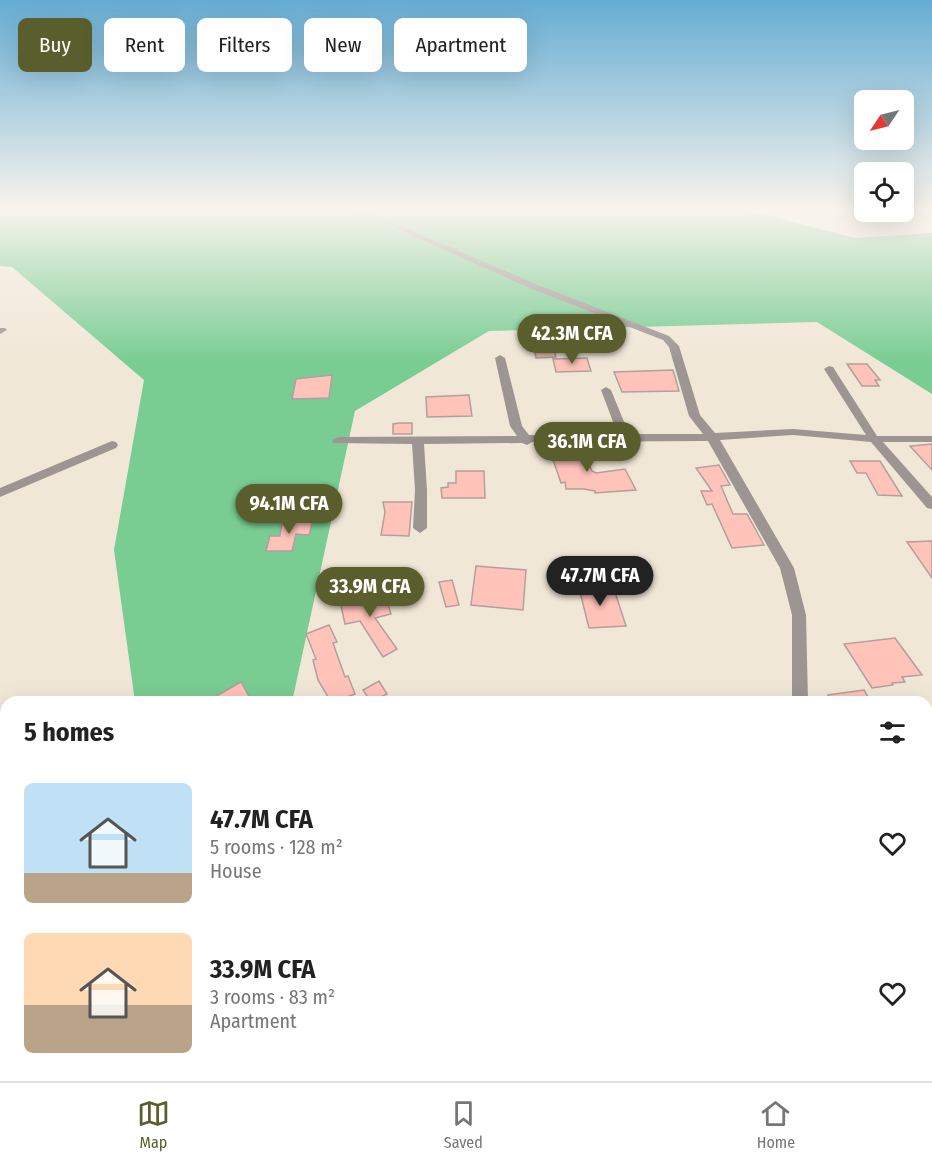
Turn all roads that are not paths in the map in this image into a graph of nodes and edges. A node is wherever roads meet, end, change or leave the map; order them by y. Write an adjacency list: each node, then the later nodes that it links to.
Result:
1 (475, 260): 5 (street)
2 (500, 358): 10 (street)
3 (829, 369): 7 (street)
4 (606, 390): 6 (street)
5 (712, 437): 6 (street); 7 (street); 16 (street)
6 (625, 438): 10 (street)
7 (874, 439): 8 (street); 14 (street)
8 (932, 439)
9 (338, 441): 11 (street)
10 (527, 441): 11 (street)
11 (418, 442): 15 (street)
12 (112, 445): 13 (street)
13 (0, 493)
14 (932, 505)
15 (420, 528)
16 (800, 696)

